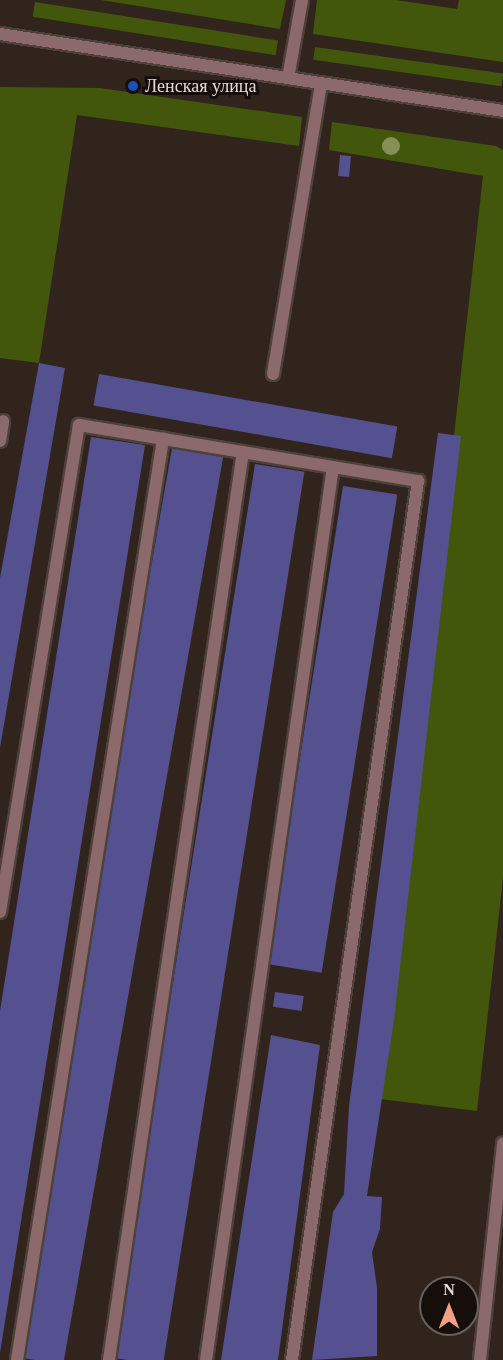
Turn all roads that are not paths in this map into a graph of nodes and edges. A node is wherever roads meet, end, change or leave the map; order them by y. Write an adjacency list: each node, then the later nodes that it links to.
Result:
1 (302, 0): 3 (street)
2 (0, 34): 3 (street)
3 (288, 78): 4 (street)
4 (321, 83): 5 (street); 6 (street)
5 (503, 111)
6 (273, 374)
7 (3, 421): 9 (street)
8 (163, 439): 10 (street); 12 (street); 14 (street)
9 (0, 441)
10 (243, 452): 11 (street); 15 (street)
11 (333, 467): 16 (street); 17 (street)
12 (0, 912)
13 (503, 1143): 18 (street)
14 (17, 1360)
15 (109, 1360)
16 (206, 1360)
17 (292, 1360)
18 (480, 1360)

